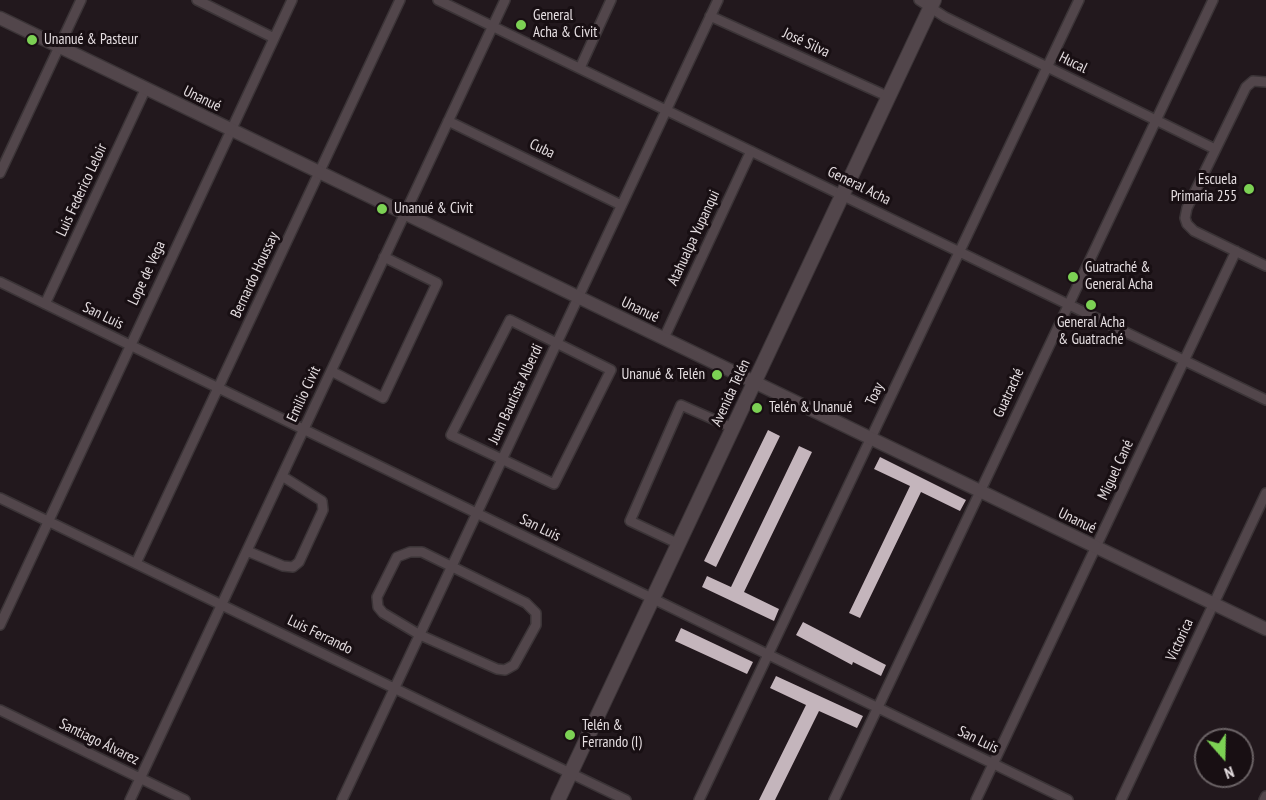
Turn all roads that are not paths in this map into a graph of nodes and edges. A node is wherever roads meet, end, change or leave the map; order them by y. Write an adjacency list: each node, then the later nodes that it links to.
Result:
1 (81, 0): 16 (street)
2 (196, 0): 15 (street)
3 (291, 0): 15 (street, Lope de Vega)
4 (400, 0): 28 (street, Bernardo Houssay)
5 (438, 0): 14 (street, General Acha)
6 (505, 0): 14 (street, Emilio Civit)
7 (611, 0): 18 (street)
8 (718, 0): 12 (street, Juan Bautista Alberdi)
9 (1079, 0): 17 (street, Toay)
10 (1213, 0): 23 (street, Guatraché)
11 (928, 3): 17 (street, Hucal); 21 (main road, Avenida Telén)
12 (710, 16): 21 (street, José Silva); 22 (street, Juan Bautista Alberdi)
13 (0, 18): 16 (street, Unanué)
14 (493, 26): 18 (street, General Acha); 24 (street, Emilio Civit)
15 (274, 38): 25 (street, Lope de Vega)
16 (59, 46): 20 (street, Unanué); 29 (street)
17 (1047, 67): 23 (street, Hucal); 33 (street, Toay)
18 (580, 68): 22 (street, General Acha)
19 (1266, 82): 26 (street)
20 (146, 88): 25 (street, Unanué); 39 (street, Luis Federico Leloir)
21 (888, 98): 30 (main road, Avenida Telén)
22 (666, 110): 27 (street, General Acha); 31 (street, Juan Bautista Alberdi)
23 (1155, 120): 26 (street, Hucal); 40 (street, Guatraché)
24 (448, 121): 31 (street, Cuba); 32 (street, Emilio Civit)
25 (231, 129): 28 (street, Unanué); 43 (street, Lope de Vega)
26 (1215, 149): 34 (street)
27 (751, 151): 30 (street, General Acha); 41 (street, Atahualpa Yupanqui)
28 (320, 172): 32 (street, Unanué); 47 (street, Bernardo Houssay)
29 (0, 173)
30 (843, 195): 33 (street, General Acha); 46 (main road, Avenida Telén)
31 (621, 205): 38 (street, Juan Bautista Alberdi)
32 (405, 213): 35 (street, Emilio Civit); 38 (street, Unanué)
33 (960, 251): 40 (street, General Acha); 51 (street, Toay)
34 (1236, 251): 36 (street); 44 (street, Miguel Cané)
35 (384, 257): 45 (street, Emilio Civit); 45 (street)
36 (1266, 266)
37 (0, 282): 39 (street, San Luis)
38 (578, 297): 41 (street, Unanué); 42 (street, Juan Bautista Alberdi)
39 (45, 304): 43 (street, San Luis)
40 (1068, 304): 44 (street, General Acha); 54 (street, Guatraché)
41 (664, 338): 46 (street, Unanué)
42 (557, 343): 52 (street, Juan Bautista Alberdi); 52 (street); 52 (street)
43 (130, 345): 47 (street, San Luis); 58 (street, Lope de Vega)
44 (1184, 360): 48 (street, General Acha); 60 (street, Miguel Cané)
45 (331, 371): 50 (street, Emilio Civit)
46 (755, 382): 49 (main road, Avenida Telén); 51 (street, Unanué)
47 (218, 388): 50 (street, San Luis); 62 (street, Bernardo Houssay)
48 (1266, 400)
49 (733, 428): 59 (main road, Avenida Telén); 59 (street)
50 (304, 429): 53 (street, Emilio Civit); 57 (street, San Luis)
51 (871, 438): 54 (street, Unanué); 70 (street, Toay)
52 (502, 460): 57 (street, Juan Bautista Alberdi)
53 (282, 476): 61 (street, Emilio Civit); 61 (street)
54 (980, 491): 60 (street, Unanué); 72 (street, Guatraché)
55 (1266, 493): 65 (street, Victorica)
56 (0, 498): 58 (street, Luis Ferrando)
57 (477, 513): 63 (street, Juan Bautista Alberdi); 64 (street, San Luis)
58 (48, 521): 62 (street, Luis Ferrando); 67 (street, Lope de Vega)
59 (679, 544): 64 (main road, Avenida Telén)
60 (1096, 547): 65 (street, Unanué); 74 (street, Miguel Cané)
61 (247, 550): 66 (street, Emilio Civit)
62 (136, 563): 66 (street, Luis Ferrando)
63 (452, 567): 69 (street, Juan Bautista Alberdi); 69 (street); 69 (street)
64 (653, 599): 70 (street, San Luis); 75 (main road, Avenida Telén)
65 (1214, 604): 68 (street, Unanué); 86 (street, Victorica)
66 (222, 605): 71 (street, Luis Ferrando); 76 (street, Emilio Civit)
67 (0, 625)
68 (1266, 629)
69 (420, 635): 71 (street, Juan Bautista Alberdi)
70 (768, 655): 72 (street, San Luis); 82 (street, Toay)
71 (395, 688): 75 (street, Luis Ferrando); 79 (street, Juan Bautista Alberdi)
72 (878, 708): 74 (street, San Luis); 83 (street, Guatraché)
73 (0, 710): 76 (street, Santiago Álvarez)
74 (993, 764): 84 (street, Miguel Cané); 85 (street, San Luis)
75 (571, 773): 80 (main road, Avenida Telén); 81 (street, Luis Ferrando)
76 (140, 778): 77 (street, Emilio Civit); 78 (street, Santiago Álvarez)
77 (130, 800)
78 (185, 800)
79 (342, 800)
80 (558, 800)
81 (626, 800)
82 (699, 800)
83 (834, 800)
84 (976, 800)
85 (1068, 800)
86 (1120, 800)

